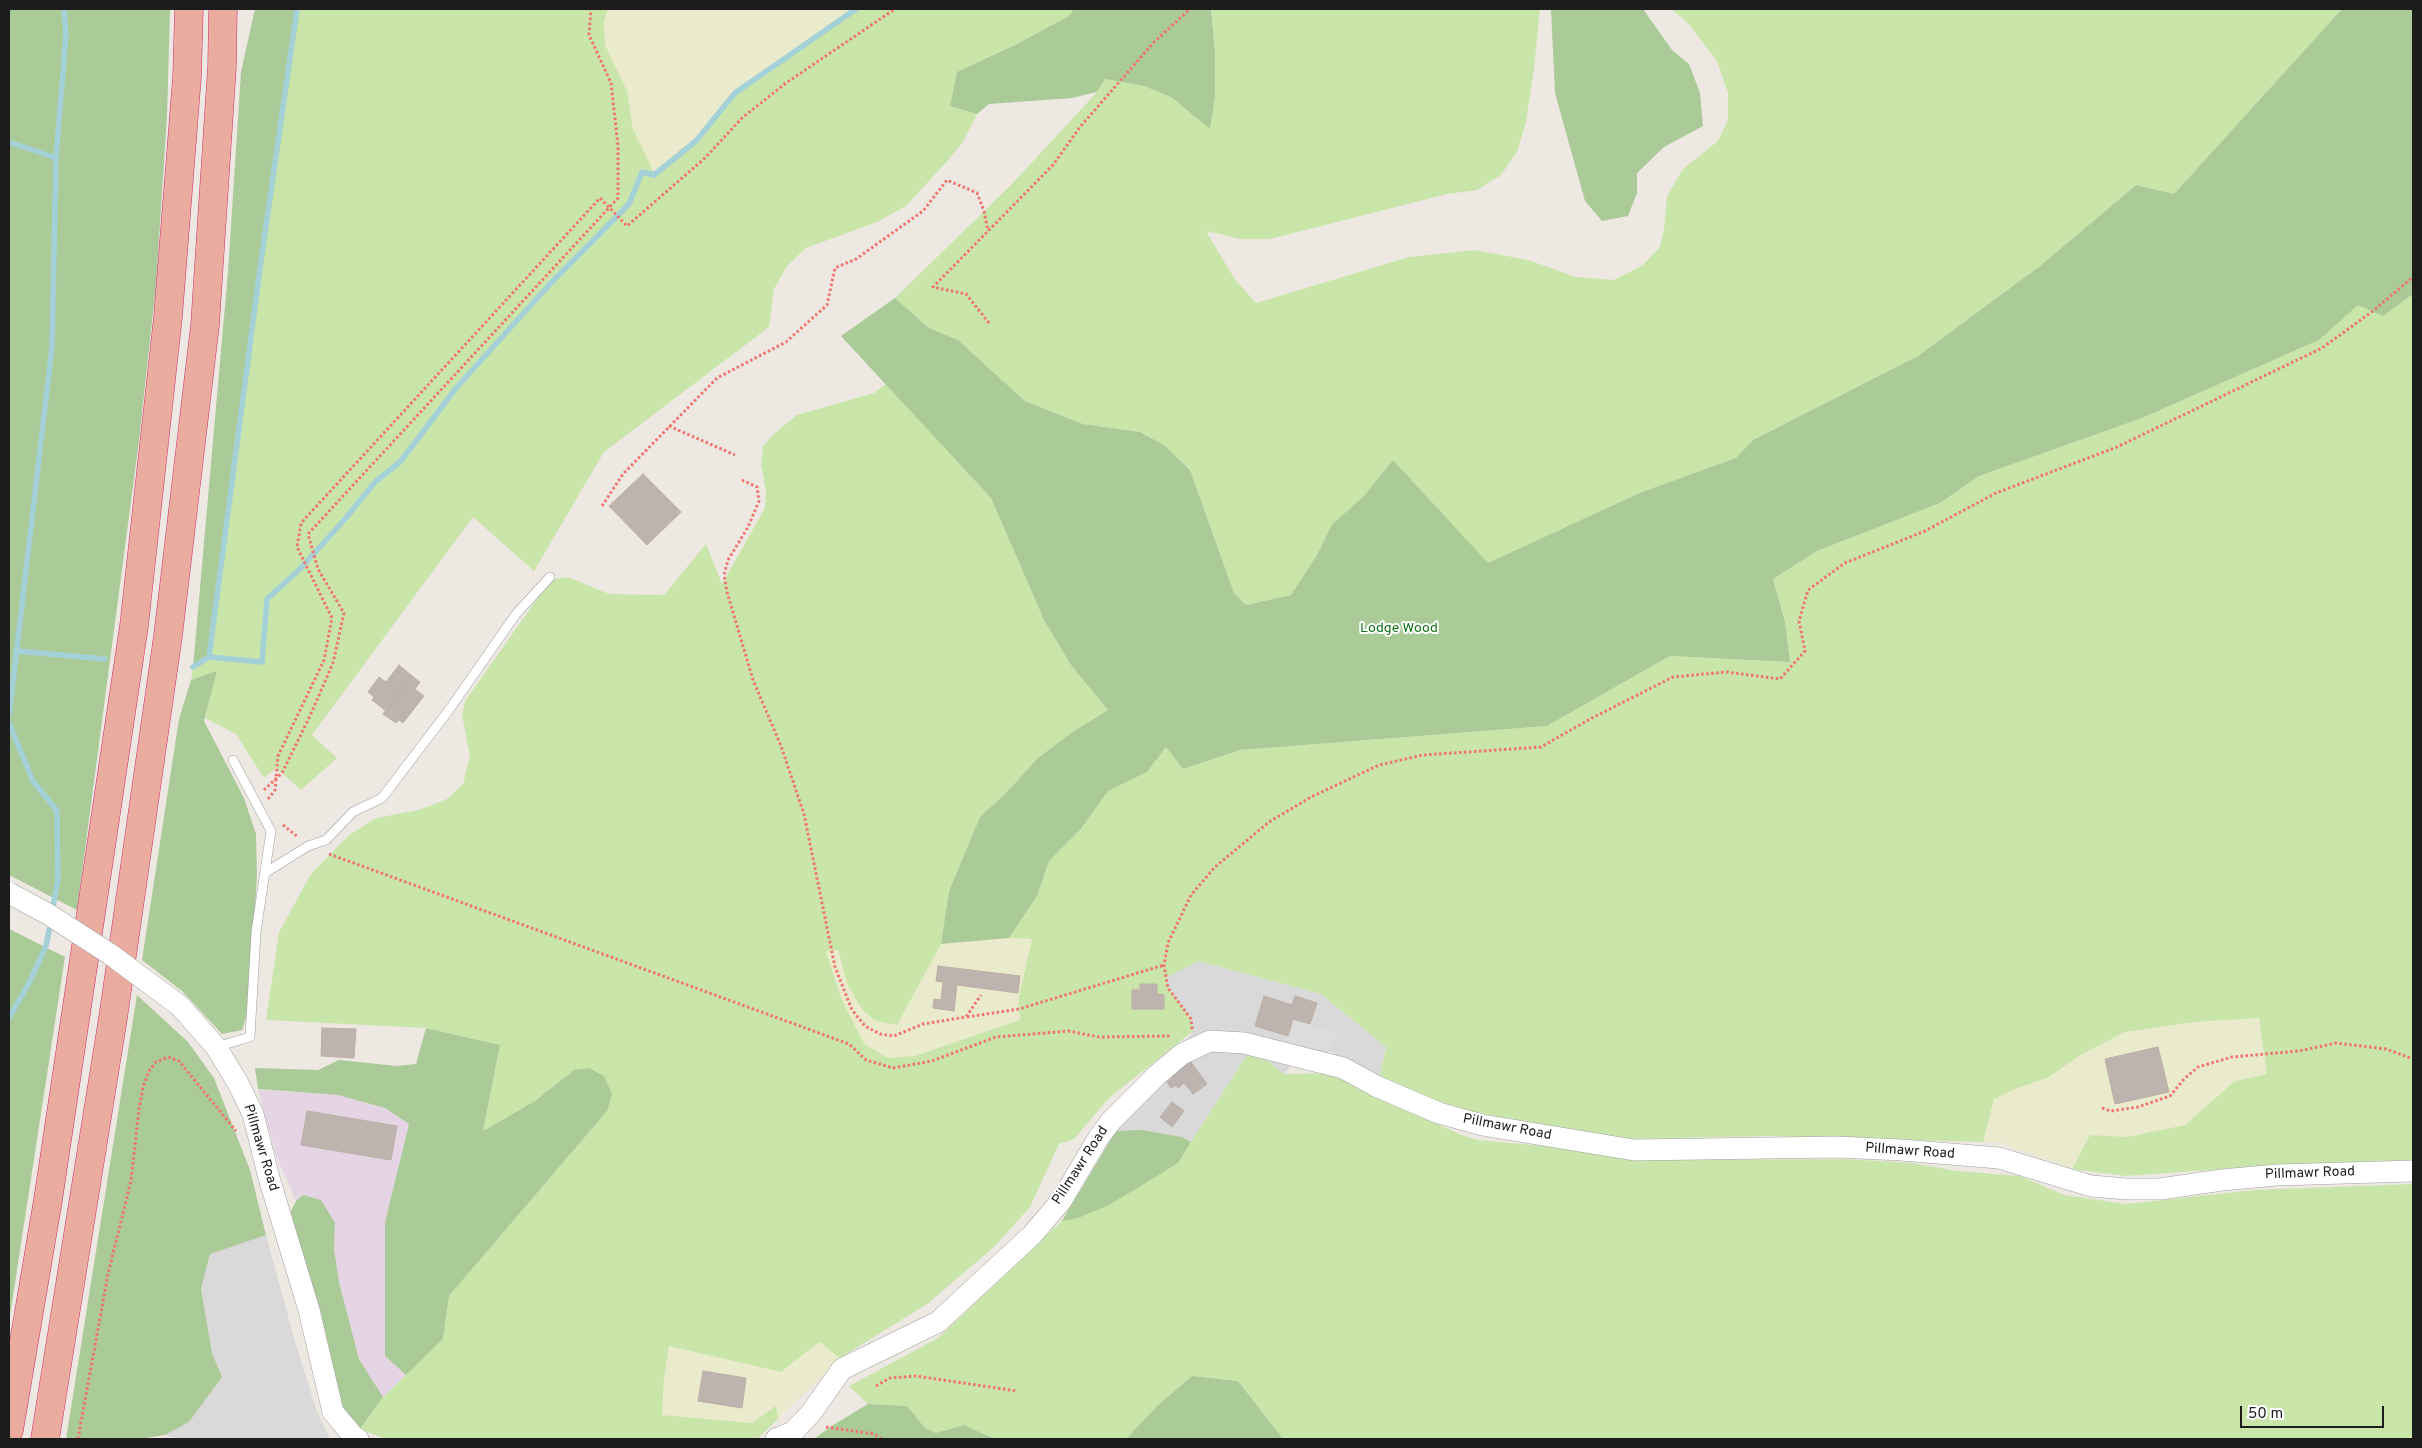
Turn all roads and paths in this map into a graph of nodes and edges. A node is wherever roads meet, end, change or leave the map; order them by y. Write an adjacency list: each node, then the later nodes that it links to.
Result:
1 (189, 9): 36 (highway)
2 (591, 9): 6 (path)
3 (895, 9): 6 (path)
4 (1190, 9): 7 (path)
5 (228, 14): 37 (highway)
6 (610, 207): 16 (path); 16 (path)
7 (988, 231): 9 (path); 10 (path)
8 (2413, 277): 23 (path)
9 (989, 323)
10 (670, 426): 11 (path); 13 (path)
11 (735, 455)
12 (742, 480): 25 (path)
13 (602, 506)
14 (550, 577): 20 (lane)
15 (234, 760): 17 (lane)
16 (276, 780): 17 (path); 18 (path)
17 (254, 798): 21 (lane)
18 (272, 808)
19 (280, 822): 20 (path)
20 (308, 846): 21 (lane); 27 (path)
21 (265, 873): 28 (lane)
22 (9, 893): 28 (street, Pillmawr Road, bridge)
23 (1164, 965): 25 (path); 26 (path)
24 (981, 995): 25 (path)
25 (966, 1017)
26 (1183, 1034)
27 (1174, 1036)
28 (216, 1047): 39 (street, Pillmawr Road)
29 (2413, 1059): 30 (path)
30 (2102, 1108)
31 (238, 1134): 38 (path)
32 (2413, 1171): 40 (street, Pillmawr Road)
33 (876, 1386): 34 (path)
34 (1017, 1391)
35 (823, 1427): 41 (path)
36 (9, 1430)
37 (45, 1439)
38 (78, 1439)
39 (358, 1439)
40 (776, 1439)
41 (882, 1439)

